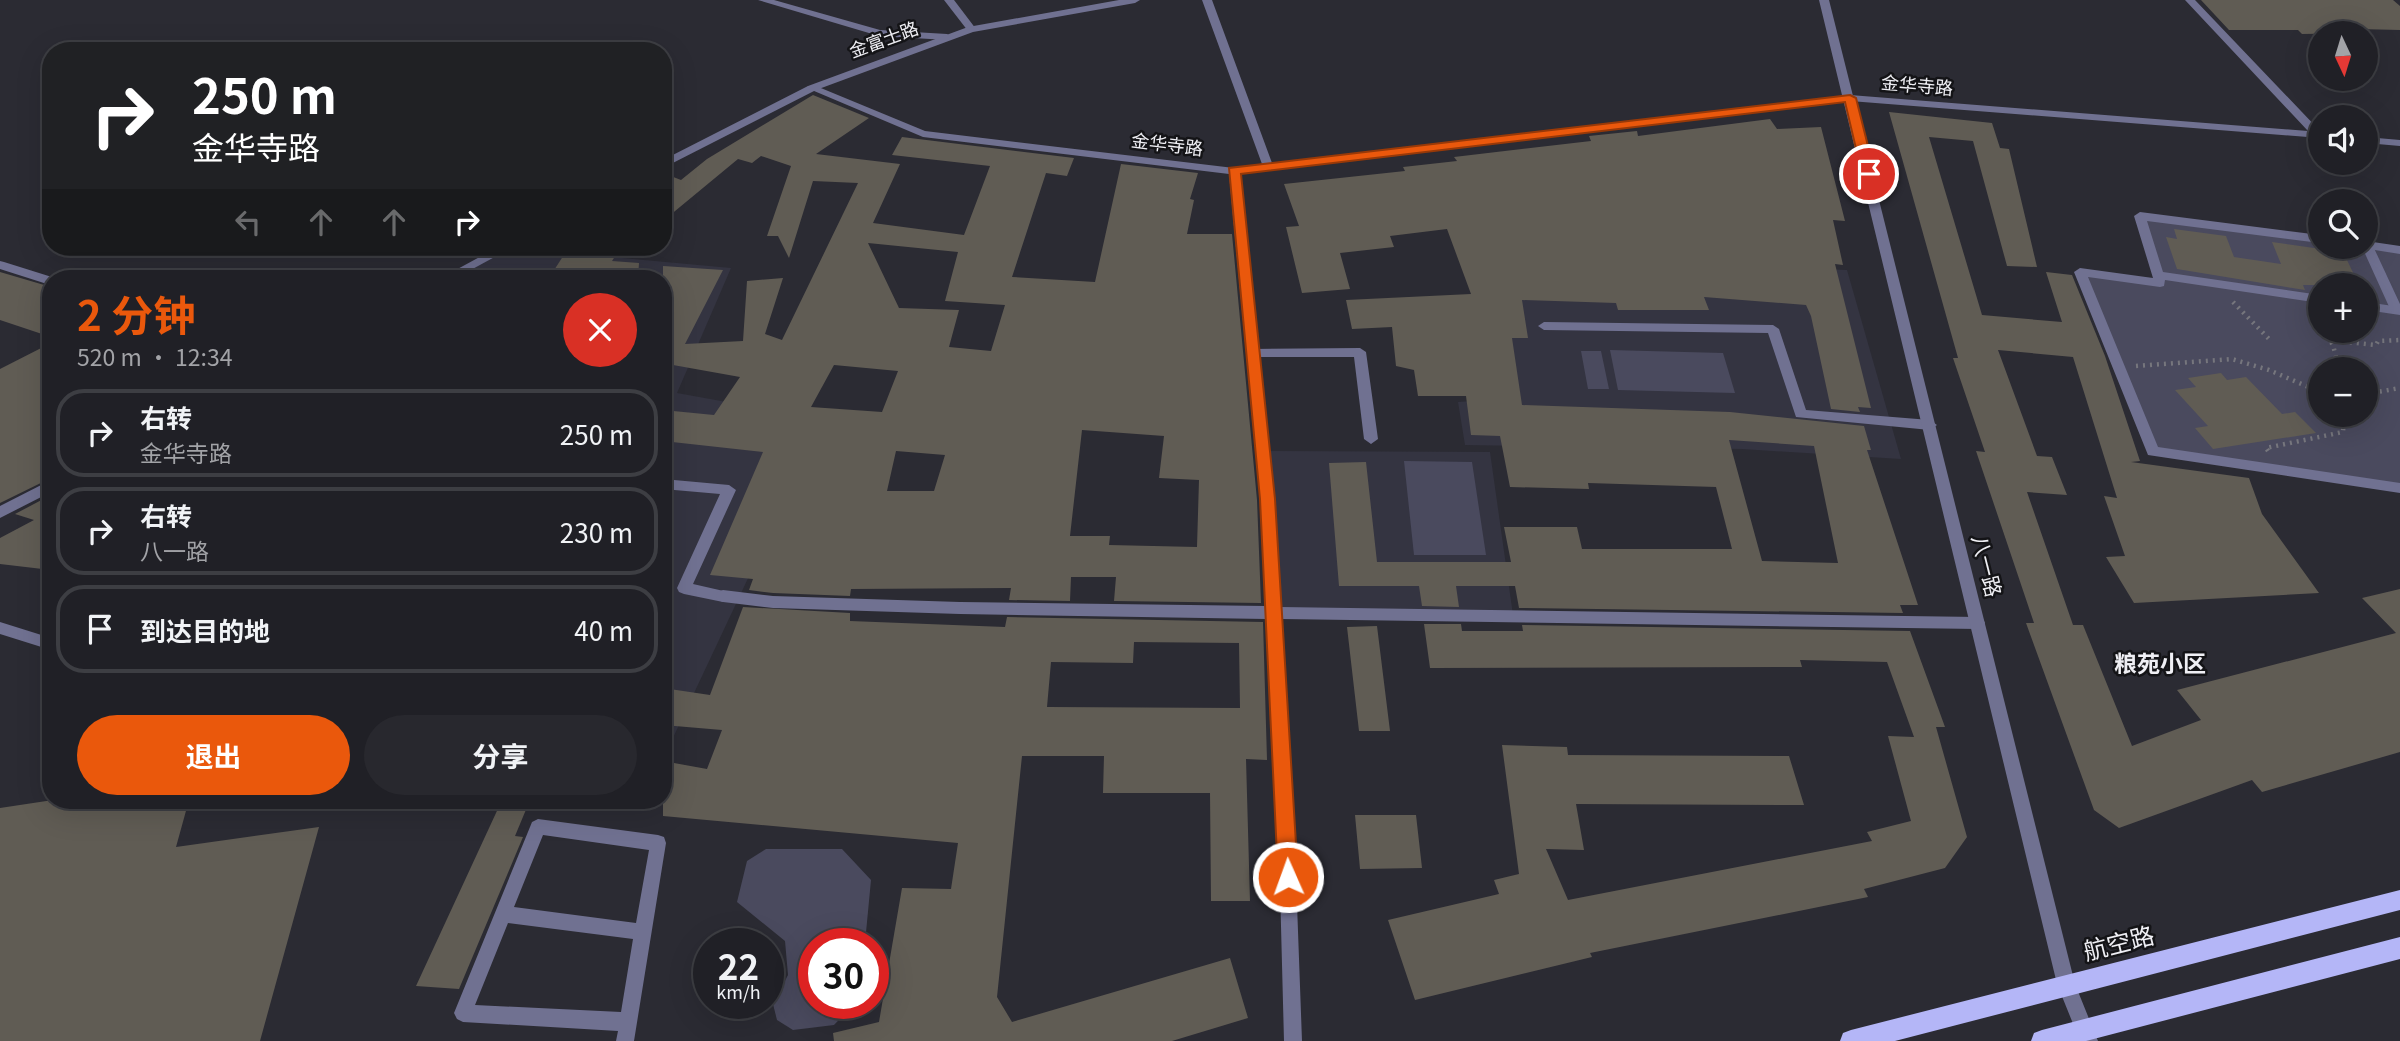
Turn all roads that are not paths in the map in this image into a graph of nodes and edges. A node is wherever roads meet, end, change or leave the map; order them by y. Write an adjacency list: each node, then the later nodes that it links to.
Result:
1 (763, 0): 8 (street)
2 (949, 0): 7 (street)
3 (1135, 0): 7 (street, 金富士路)
4 (1207, 0): 16 (street)
5 (1824, 0): 10 (street, 八一路)
6 (2190, 0): 11 (street)
7 (971, 29): 8 (street, 金富士路)
8 (947, 37): 9 (street, 金富士路)
9 (812, 88): 15 (street, 金富士路); 17 (street, 金华寺路)
10 (1850, 98): 12 (street, 金华寺路); 16 (street, 金华寺路); 32 (street, 八一路)
11 (2308, 123)
12 (2308, 134)
13 (2378, 141): 14 (street)
14 (2400, 143)
15 (672, 160)
16 (1268, 167): 17 (street, 金华寺路)
17 (1234, 171): 31 (street)
18 (2308, 237): 25 (street)
19 (2378, 247): 20 (street)
20 (2400, 250)
21 (490, 256): 24 (street)
22 (2374, 259): 29 (street)
23 (0, 265): 26 (street)
24 (463, 270)
25 (2157, 275): 27 (street); 35 (street)
26 (42, 278)
27 (2308, 297)
28 (2378, 308): 29 (street)
29 (2399, 311)
30 (1544, 326): 32 (street)
31 (1252, 353): 33 (street); 38 (street)
32 (1930, 425): 39 (street, 八一路)
33 (1371, 439)
34 (672, 485): 38 (street)
35 (2400, 488)
36 (42, 490): 37 (street)
37 (0, 513)
38 (1274, 611): 39 (street); 50 (street)
39 (1978, 623): 46 (street, 八一路)
40 (0, 628): 41 (street)
41 (42, 641)
42 (2400, 900): 46 (main road, 航空路)
43 (503, 914): 44 (street); 44 (street); 47 (street)
44 (643, 932): 47 (street)
45 (2400, 948): 48 (main road)
46 (2066, 984): 48 (street, 八一路); 51 (main road, 航空路)
47 (628, 1021): 49 (street)
48 (2086, 1035): 52 (main road)
49 (625, 1041)
50 (1293, 1041)
51 (1851, 1041)
52 (2042, 1041)

